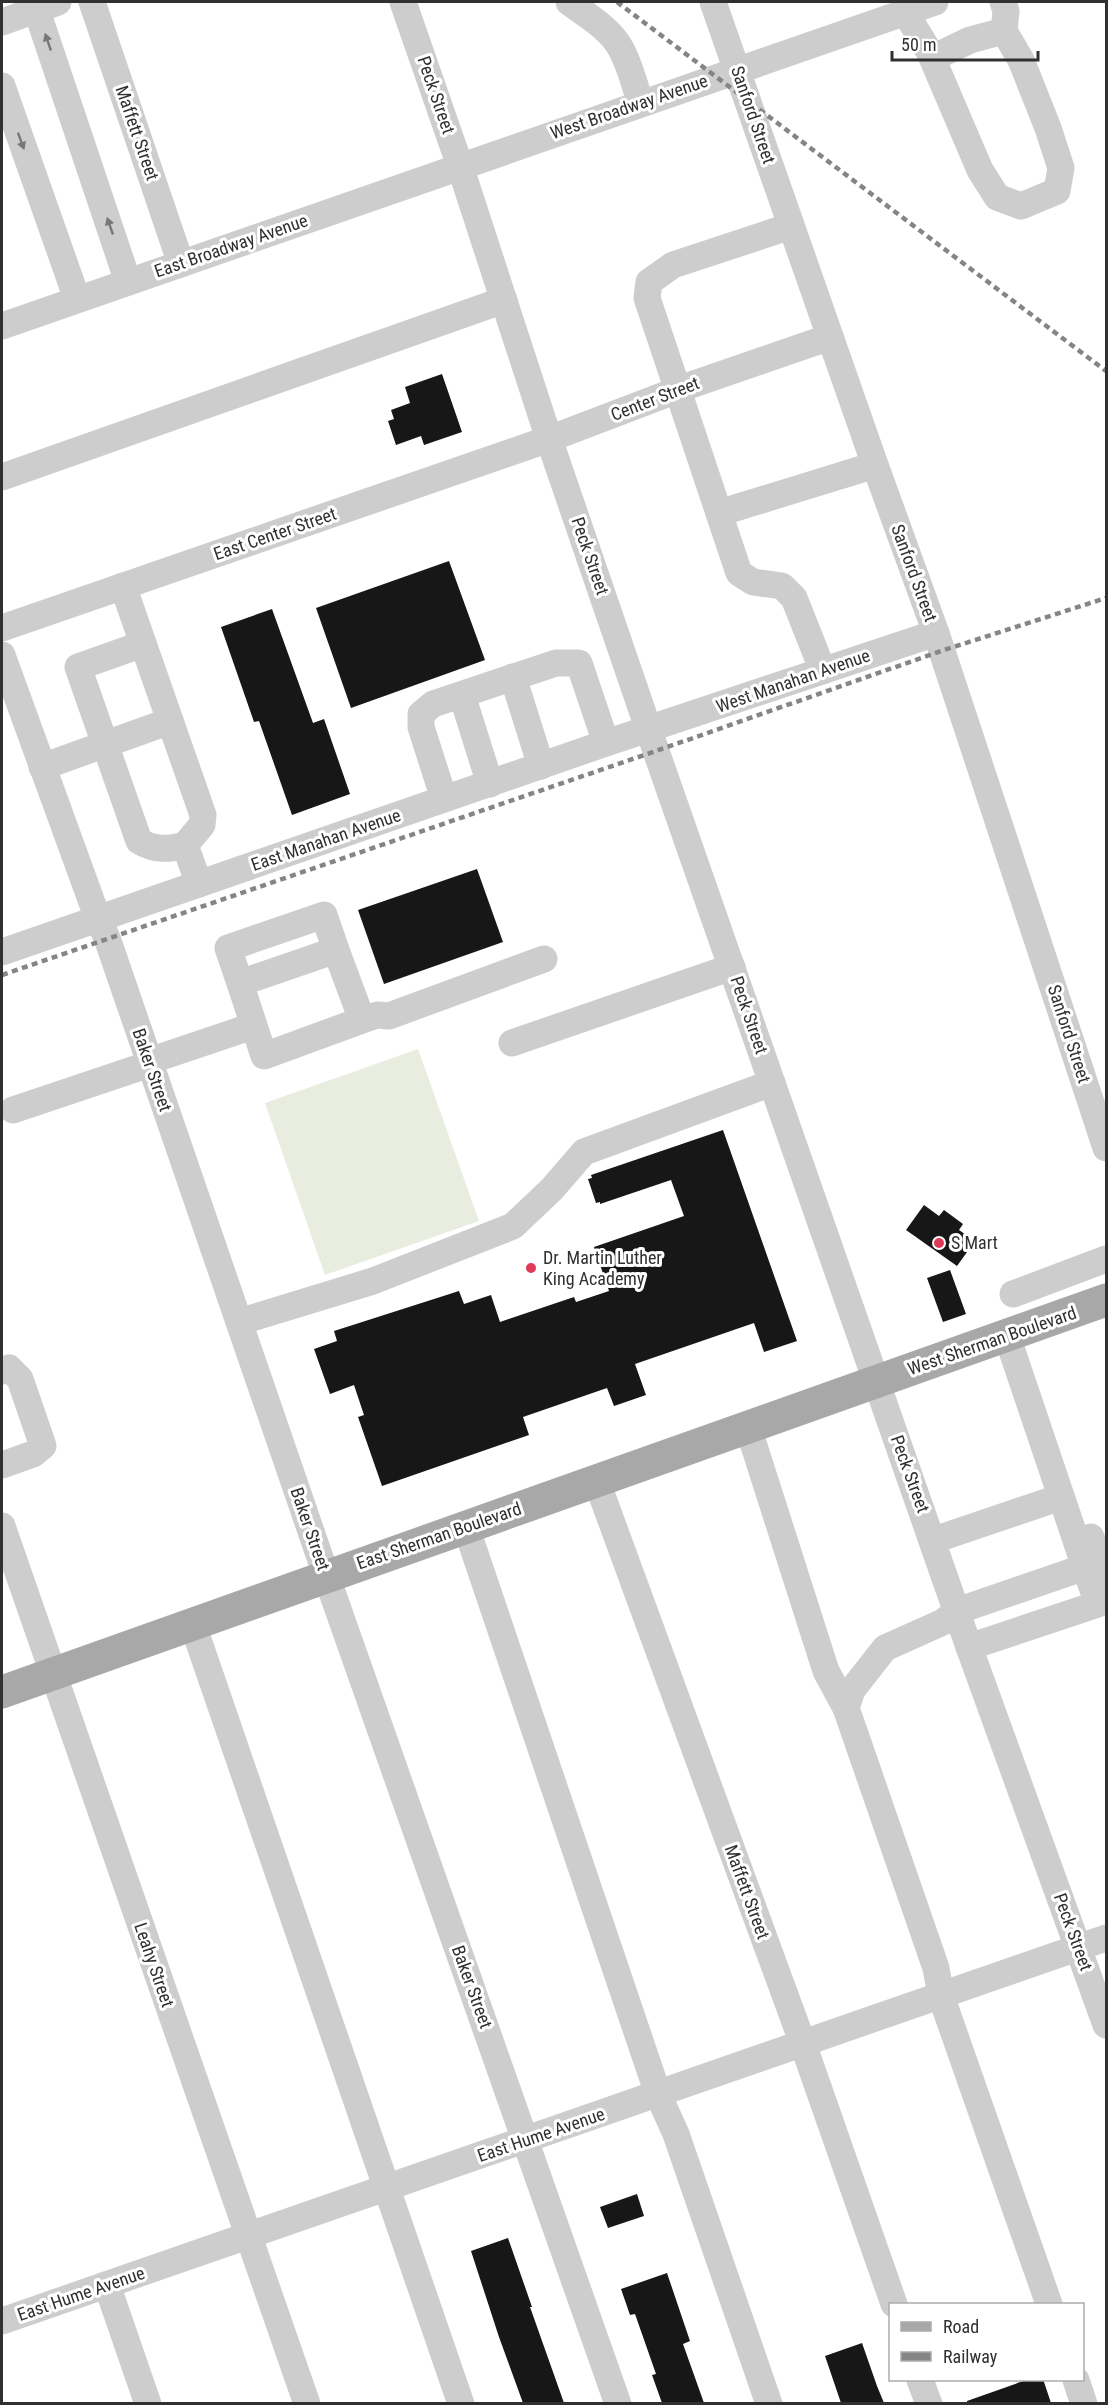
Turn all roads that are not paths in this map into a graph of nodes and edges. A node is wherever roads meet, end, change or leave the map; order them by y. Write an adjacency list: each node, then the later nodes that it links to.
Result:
1 (92, 2): 18 (street, Maffett Street)
2 (403, 2): 16 (street, Peck Street)
3 (569, 2): 15 (street)
4 (713, 2): 13 (street, Sanford Street)
5 (935, 2): 9 (street, West Broadway Avenue)
6 (1003, 2): 11 (street)
7 (43, 4): 10 (street); 19 (street, one-way to 7)
8 (871, 12): 9 (street, West Broadway Avenue); 13 (street, West Broadway Avenue)
9 (904, 12): 12 (street)
10 (2, 22)
11 (1004, 31): 12 (street); 12 (street)
12 (930, 52)
13 (737, 70): 15 (street, West Broadway Avenue); 17 (street, Sanford Street)
14 (2, 86): 20 (street, one-way to 20)
15 (640, 103): 16 (street, West Broadway Avenue)
16 (460, 166): 18 (street, East Broadway Avenue); 21 (street, Peck Street)
17 (791, 226): 23 (street, Sanford Street); 24 (street)
18 (181, 264): 19 (street, East Broadway Avenue)
19 (128, 282): 20 (street, East Broadway Avenue)
20 (77, 300): 22 (street, East Broadway Avenue)
21 (504, 300): 25 (street, Peck Street); 27 (street)
22 (2, 326)
23 (830, 337): 24 (street, Center Street); 26 (street, Sanford Street)
24 (679, 390): 25 (street, Center Street); 28 (street)
25 (549, 439): 29 (street, East Center Street); 39 (street, Peck Street)
26 (875, 465): 28 (street); 31 (street, Sanford Street)
27 (2, 477)
28 (719, 513): 34 (street)
29 (123, 586): 30 (street, East Center Street); 32 (street)
30 (2, 628)
31 (936, 633): 34 (street, West Manahan Avenue); 60 (street, Sanford Street)
32 (143, 644): 38 (street); 41 (street)
33 (4, 671): 37 (street, Baker Street)
34 (823, 671): 39 (street, West Manahan Avenue)
35 (513, 678): 36 (street); 40 (street); 42 (street)
36 (462, 695): 44 (street); 45 (street)
37 (12, 716): 43 (street, Baker Street)
38 (170, 721): 41 (street); 46 (street)
39 (650, 729): 40 (street, East Manahan Avenue); 52 (street, Peck Street)
40 (606, 743): 42 (street, East Manahan Avenue)
41 (105, 744): 43 (street); 46 (street)
42 (542, 766): 44 (street, East Manahan Avenue)
43 (42, 767): 48 (street, Baker Street)
44 (489, 784): 45 (street, East Manahan Avenue)
45 (444, 799): 47 (street, East Manahan Avenue)
46 (185, 845): 47 (street)
47 (199, 884): 48 (street, East Manahan Avenue)
48 (98, 919): 50 (street, East Manahan Avenue); 57 (street, Baker Street)
49 (336, 950): 53 (street); 53 (street); 54 (street)
50 (2, 952)
51 (544, 959): 54 (street)
52 (732, 967): 56 (street); 58 (street, Peck Street)
53 (240, 983): 55 (street)
54 (362, 1020): 55 (street)
55 (253, 1026): 57 (street)
56 (512, 1043)
57 (150, 1062): 59 (street); 64 (street, Baker Street)
58 (772, 1083): 64 (street); 67 (street, Peck Street)
59 (13, 1110)
60 (1107, 1148)
61 (1107, 1259): 62 (street)
62 (1013, 1294)
63 (1107, 1300): 65 (main road, West Sherman Boulevard)
64 (238, 1322): 76 (street, Baker Street)
65 (1014, 1333): 67 (main road, West Sherman Boulevard); 71 (street); 75 (street)
66 (2, 1371): 69 (street)
67 (876, 1381): 68 (main road, East Sherman Boulevard); 74 (street, Peck Street)
68 (748, 1427): 70 (main road, East Sherman Boulevard); 82 (street)
69 (2, 1466)
70 (597, 1482): 72 (main road, East Sherman Boulevard); 87 (street, Maffett Street)
71 (1061, 1497): 74 (street); 75 (street)
72 (466, 1527): 76 (main road, East Sherman Boulevard); 88 (street)
73 (2, 1528): 80 (street, Leahy Street)
74 (934, 1540): 77 (street, Peck Street)
75 (1096, 1574): 77 (street); 79 (street)
76 (326, 1575): 78 (main road, East Sherman Boulevard); 89 (street, Baker Street)
77 (957, 1611): 79 (street, Peck Street); 82 (street)
78 (193, 1625): 80 (main road, East Sherman Boulevard); 90 (street)
79 (969, 1647): 84 (street, Peck Street)
80 (54, 1674): 81 (main road, East Sherman Boulevard); 91 (street, Leahy Street)
81 (2, 1692)
82 (846, 1708): 85 (street)
83 (1107, 1938): 84 (street, East Hume Avenue)
84 (1079, 1947): 85 (street, East Hume Avenue); 86 (street, Peck Street)
85 (941, 1996): 87 (street, East Hume Avenue); 94 (street)
86 (1107, 2025)
87 (803, 2044): 88 (street, East Hume Avenue); 93 (street, Maffett Street)
88 (658, 2094): 89 (street, East Hume Avenue); 102 (street)
89 (526, 2140): 90 (street, East Hume Avenue); 101 (street, Baker Street)
90 (387, 2188): 91 (street, East Hume Avenue); 100 (street)
91 (248, 2236): 92 (street, East Hume Avenue); 99 (street, Leahy Street)
92 (107, 2285): 95 (street, East Hume Avenue); 98 (street)
93 (894, 2303)
94 (1049, 2303)
95 (2, 2321)
96 (921, 2381): 103 (street)
97 (1077, 2381): 104 (street)
98 (148, 2403)
99 (307, 2403)
100 (461, 2403)
101 (618, 2403)
102 (769, 2403)
103 (929, 2403)
104 (1084, 2403)

